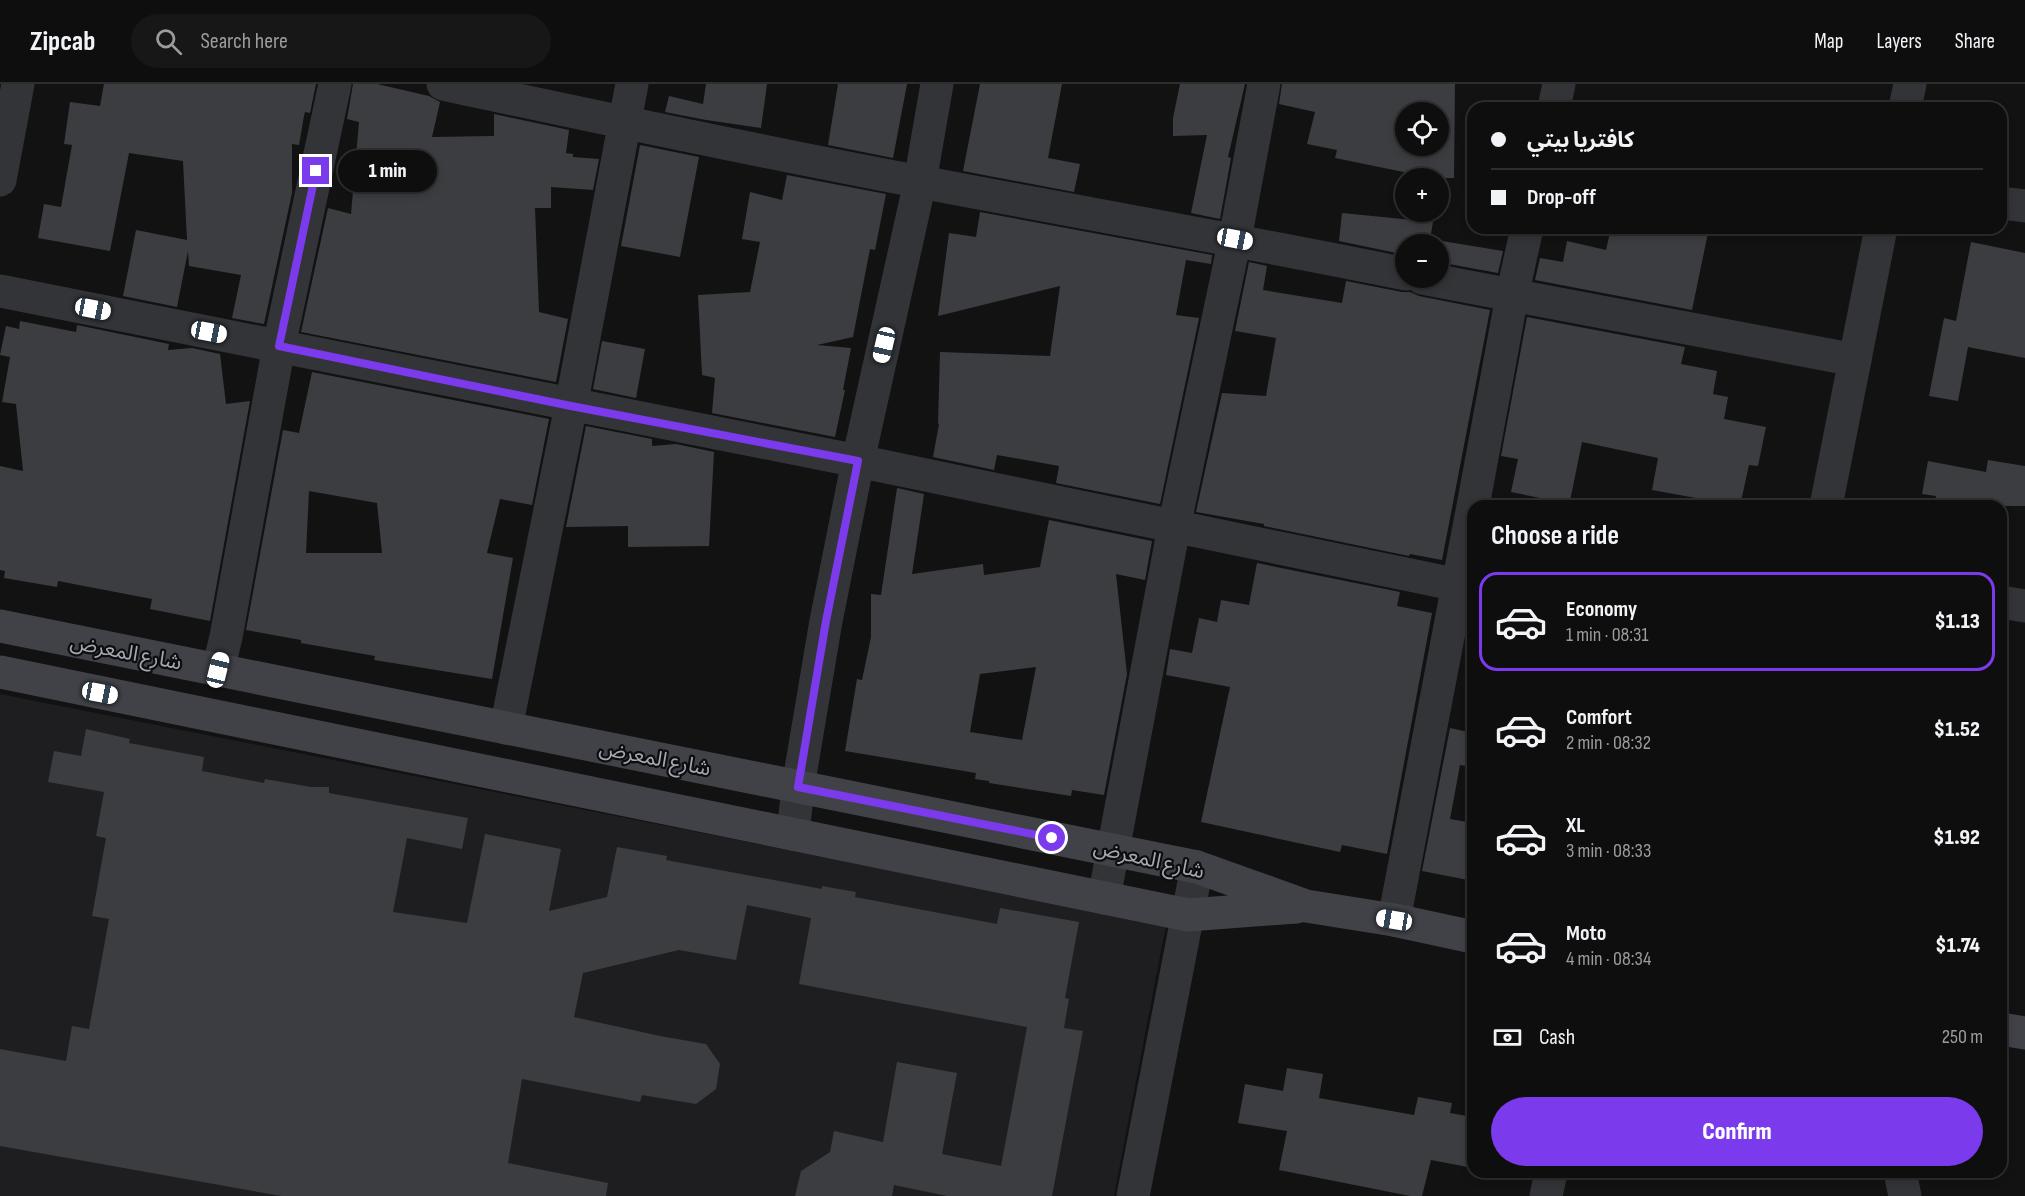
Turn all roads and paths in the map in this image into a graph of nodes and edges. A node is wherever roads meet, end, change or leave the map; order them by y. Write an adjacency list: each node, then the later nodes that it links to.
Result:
1 (18, 84): 12 (street)
2 (335, 84): 23 (street)
3 (443, 84): 11 (street)
4 (632, 84): 11 (street)
5 (937, 84): 13 (street)
6 (1264, 84): 18 (street)
7 (1559, 84): 9 (street)
8 (1910, 84): 10 (street)
9 (1555, 102)
10 (1906, 102)
11 (625, 123): 13 (street); 25 (street)
12 (0, 180)
13 (920, 182): 18 (street); 26 (street)
14 (2007, 203): 15 (street)
15 (2025, 206)
16 (1526, 234): 22 (street)
17 (1880, 234): 24 (street)
18 (1235, 239): 19 (street); 29 (street)
19 (1395, 272)
20 (1449, 283): 22 (street)
21 (0, 291): 23 (street)
22 (1512, 296): 24 (street); 27 (street)
23 (279, 346): 25 (street); 34 (street)
24 (1855, 360): 28 (street)
25 (571, 406): 26 (street); 36 (street)
26 (858, 461): 29 (street); 37 (street)
27 (1474, 500)
28 (1827, 500)
29 (1174, 527): 30 (street); 39 (street)
30 (1466, 587): 44 (street)
31 (2007, 603): 32 (street)
32 (2025, 606)
33 (0, 626): 34 (main road, شارع المعرض)
34 (218, 670): 36 (main road, شارع المعرض)
35 (0, 672): 38 (main road, شارع المعرض)
36 (506, 728): 37 (main road, شارع المعرض)
37 (798, 787): 38 (street); 39 (main road, شارع المعرض)
38 (793, 834): 41 (main road, شارع المعرض)
39 (1113, 850): 40 (main road, شارع المعرض); 41 (street)
40 (1197, 867): 42 (main road, شارع المعرض); 43 (street)
41 (1104, 898): 43 (main road, شارع المعرض)
42 (1306, 906): 43 (main road, شارع المعرض); 44 (main road, شارع المعرض)
43 (1188, 915): 50 (street)
44 (1394, 920): 45 (main road, شارع المعرض)
45 (1467, 936)
46 (2007, 1030): 47 (main road)
47 (2025, 1033)
48 (1550, 1178): 51 (street)
49 (1901, 1178): 52 (street)
50 (1133, 1196)
51 (1546, 1196)
52 (1905, 1196)

